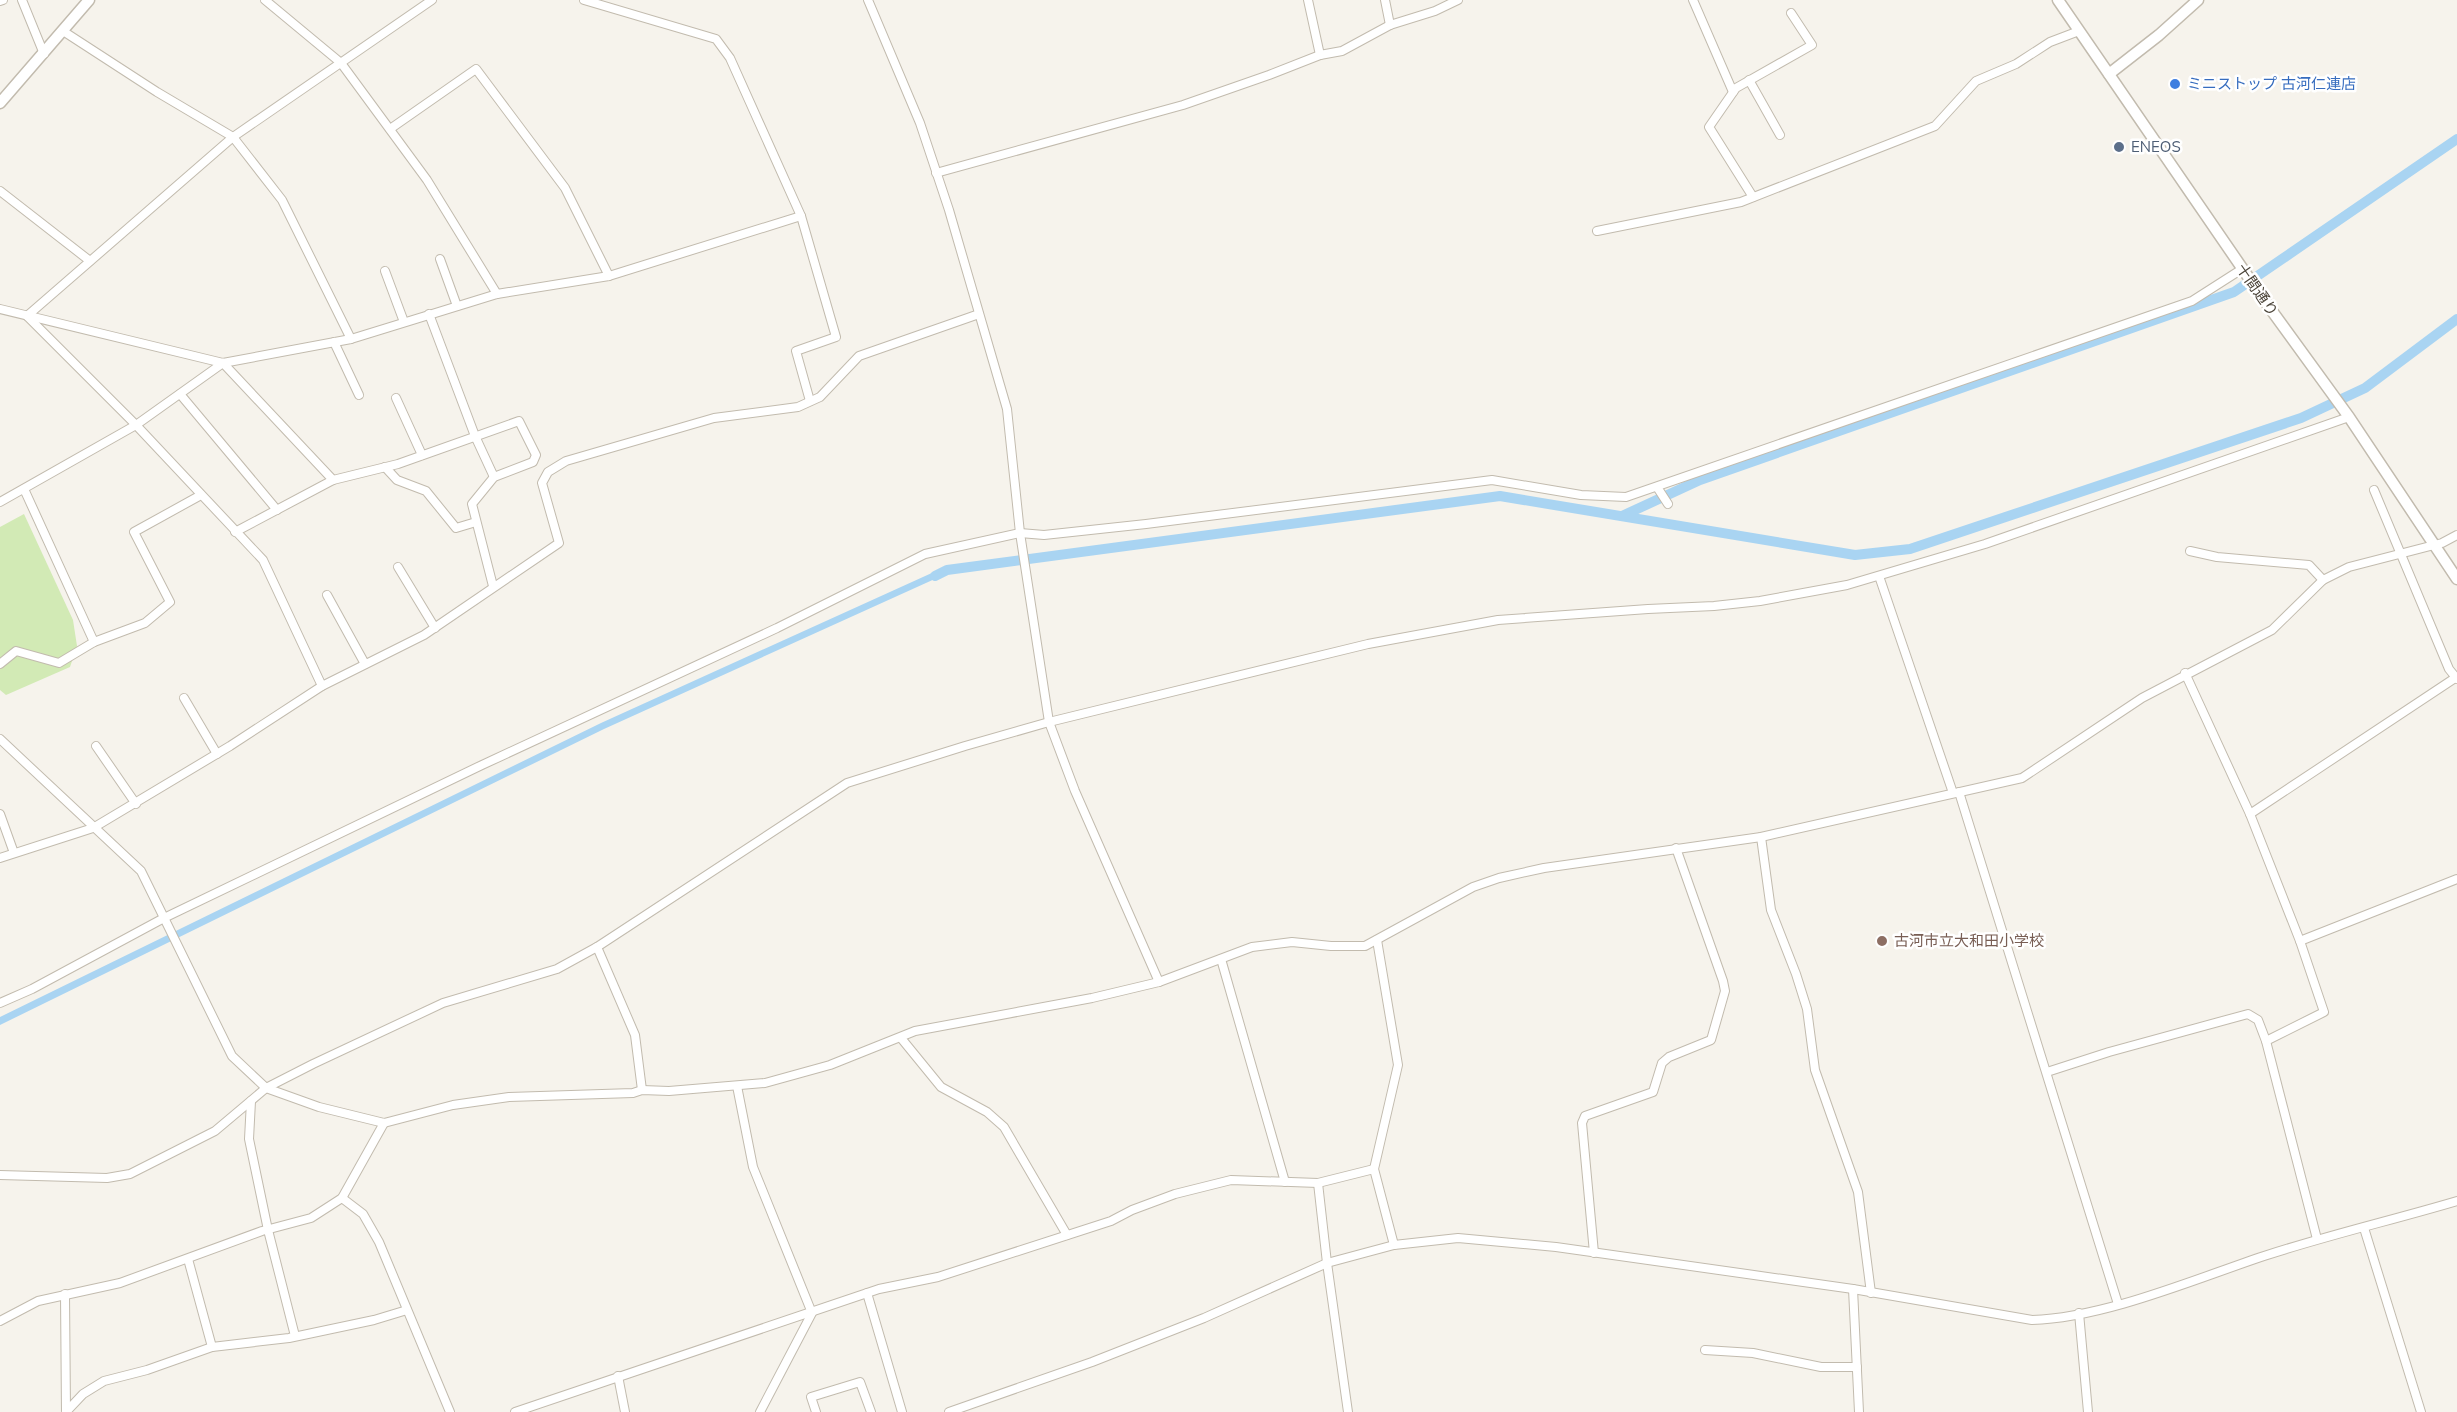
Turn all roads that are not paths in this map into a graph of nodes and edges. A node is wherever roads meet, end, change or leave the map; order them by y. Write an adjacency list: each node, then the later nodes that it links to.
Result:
1 (22, 0): 17 (street)
2 (89, 0): 15 (street)
3 (265, 0): 19 (street)
4 (432, 0): 19 (street)
5 (584, 0): 30 (street)
6 (868, 0): 27 (street)
7 (1308, 0): 18 (street)
8 (1386, 0): 14 (street)
9 (1458, 0): 14 (street)
10 (1693, 0): 22 (street)
11 (2058, 0): 16 (street, 十間通り)
12 (2198, 0): 20 (street)
13 (1791, 13): 21 (street)
14 (1390, 25): 18 (street)
15 (63, 31): 17 (street); 26 (street)
16 (2079, 31): 20 (street, 十間通り); 29 (street)
17 (44, 54): 23 (street)
18 (1320, 55): 27 (street)
19 (341, 63): 24 (street); 26 (street)
20 (2109, 74): 35 (street, 十間通り)
21 (1749, 80): 22 (street); 25 (street)
22 (1733, 92): 29 (street)
23 (0, 103)
24 (390, 129): 36 (street); 37 (street)
25 (1780, 135)
26 (233, 137): 33 (street); 44 (street)
27 (936, 173): 41 (street)
28 (0, 191): 33 (street)
29 (1753, 197): 31 (street)
30 (801, 216): 36 (street); 50 (street)
31 (1597, 231)
32 (440, 259): 38 (street)
33 (90, 261): 42 (street)
34 (385, 271): 43 (street)
35 (2244, 272): 51 (street, 十間通り); 58 (street)
36 (609, 276): 37 (street)
37 (497, 294): 38 (street)
38 (457, 306): 40 (street)
39 (0, 309): 42 (street)
40 (429, 314): 43 (street); 53 (street)
41 (979, 314): 50 (street); 67 (street)
42 (27, 316): 46 (street); 52 (street)
43 (404, 322): 44 (street)
44 (351, 339): 45 (street)
45 (334, 342): 46 (street); 48 (street)
46 (223, 363): 47 (street); 57 (street)
47 (180, 394): 52 (street); 64 (street)
48 (359, 395)
49 (396, 398): 54 (street)
50 (810, 401): 76 (street)
51 (2346, 413): 69 (street, 十間通り); 73 (street)
52 (136, 425): 59 (street); 61 (street)
53 (475, 436): 54 (street); 56 (street); 56 (street)
54 (422, 455): 55 (street)
55 (385, 467): 57 (street); 65 (street)
56 (494, 477): 65 (street)
57 (333, 480): 64 (street)
58 (1657, 487): 63 (street); 67 (street)
59 (24, 489): 62 (street); 79 (street)
60 (2374, 490): 71 (street)
61 (201, 495): 66 (street); 79 (street)
62 (0, 502)
63 (1668, 504)
64 (277, 510): 66 (street)
65 (476, 522): 76 (street)
66 (235, 532): 84 (street)
67 (1020, 533): 86 (street); 100 (street)
68 (2457, 536): 69 (street)
69 (2433, 545): 71 (street); 74 (street, 十間通り)
70 (2190, 551): 75 (street)
71 (2400, 554): 75 (street); 83 (street)
72 (398, 567): 78 (street)
73 (1879, 576): 86 (street); 90 (street)
74 (2457, 579)
75 (2323, 580): 82 (street)
76 (493, 586): 78 (street)
77 (327, 595): 81 (street)
78 (435, 628): 81 (street)
79 (94, 642): 80 (street)
80 (0, 664)
81 (365, 664): 84 (street)
82 (2185, 673): 90 (street); 93 (street)
83 (2456, 679): 93 (street)
84 (322, 686): 89 (street)
85 (184, 698): 89 (street)
86 (1049, 722): 103 (street); 105 (street)
87 (0, 739): 94 (street)
88 (96, 746): 91 (street)
89 (217, 754): 91 (street)
90 (1956, 793): 95 (street); 109 (street)
91 (136, 804): 94 (street)
92 (0, 814): 97 (street)
93 (2250, 814): 102 (street)
94 (93, 828): 97 (street); 100 (street)
95 (1761, 837): 96 (street); 131 (street)
96 (1676, 848): 101 (street); 126 (street)
97 (14, 853): 98 (street)
98 (0, 858)
99 (2457, 879): 102 (street)
100 (164, 918): 106 (street); 111 (street)
101 (1377, 940): 104 (street); 115 (street)
102 (2300, 941): 108 (street)
103 (597, 948): 111 (street); 112 (street)
104 (1221, 958): 105 (street); 117 (street)
105 (1159, 982): 107 (street)
106 (0, 1003)
107 (901, 1038): 110 (street); 123 (street)
108 (2266, 1041): 109 (street); 124 (street)
109 (2047, 1072): 133 (street)
110 (737, 1086): 112 (street); 135 (street)
111 (266, 1088): 113 (street); 114 (street)
112 (642, 1090): 114 (street)
113 (250, 1101): 116 (street); 122 (street)
114 (384, 1123): 119 (street)
115 (1374, 1168): 118 (street); 125 (street)
116 (0, 1175)
117 (1285, 1182): 118 (street); 123 (street)
118 (1318, 1183): 128 (street)
119 (342, 1198): 122 (street); 134 (street)
120 (2457, 1201): 121 (street)
121 (2364, 1228): 124 (street); 156 (street)
122 (268, 1230): 127 (street); 138 (street)
123 (1067, 1235): 130 (street)
124 (2317, 1239): 133 (street)
125 (1394, 1245): 126 (street); 128 (street)
126 (1594, 1252): 129 (street)
127 (188, 1259): 132 (street); 139 (street)
128 (1327, 1263): 143 (street); 153 (street)
129 (1853, 1289): 131 (street); 141 (street)
130 (867, 1293): 135 (street); 151 (street)
131 (1871, 1293): 136 (street)
132 (65, 1294): 137 (street); 144 (street)
133 (2118, 1304): 136 (street)
134 (407, 1310): 138 (street); 145 (street)
135 (812, 1313): 142 (street); 148 (street)
136 (2079, 1313): 155 (street)
137 (0, 1321)
138 (295, 1336): 139 (street)
139 (212, 1347): 144 (street)
140 (1705, 1350): 141 (street)
141 (1857, 1367): 154 (street)
142 (618, 1376): 146 (street); 147 (street)
143 (959, 1410): 152 (street)
144 (66, 1412)
145 (450, 1412)
146 (515, 1412)
147 (625, 1412)
148 (760, 1412)
149 (816, 1412): 150 (street)
150 (871, 1412)
151 (902, 1412)
152 (949, 1412)
153 (1348, 1412)
154 (1859, 1412)
155 (2088, 1412)
156 (2421, 1412)

